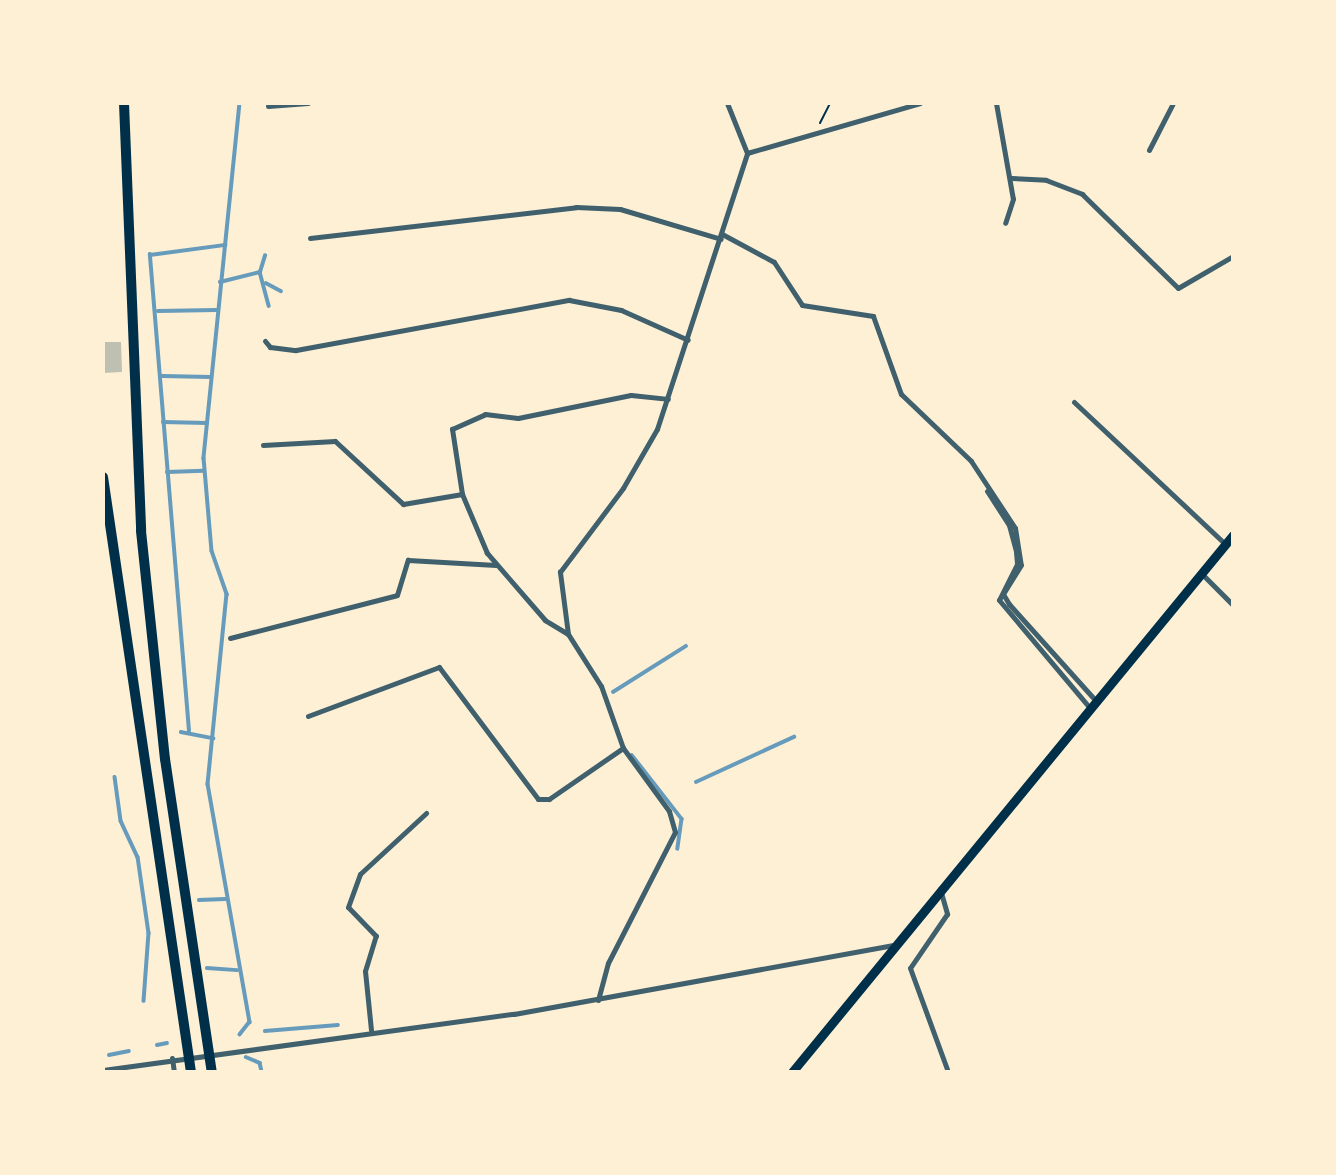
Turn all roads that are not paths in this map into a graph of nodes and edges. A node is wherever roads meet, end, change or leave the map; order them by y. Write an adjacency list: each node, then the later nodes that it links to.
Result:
1 (124, 103): 42 (highway)
2 (308, 103): 7 (street)
3 (727, 103): 9 (street)
4 (920, 103): 9 (street)
5 (996, 103): 10 (street)
6 (1173, 103): 8 (street)
7 (268, 106)
8 (1149, 149)
9 (747, 153): 12 (street)
10 (1010, 178): 11 (street); 14 (street)
11 (1005, 223)
12 (721, 236): 13 (street); 15 (street); 30 (street)
13 (310, 238)
14 (1233, 256)
15 (688, 340): 16 (street); 17 (street)
16 (265, 341)
17 (668, 399): 22 (street); 28 (street)
18 (1074, 402): 24 (street)
19 (263, 445): 22 (street)
20 (103, 477): 41 (highway)
21 (987, 491): 30 (street)
22 (462, 494): 25 (street)
23 (1233, 535): 24 (highway)
24 (1225, 544): 26 (highway)
25 (496, 565): 28 (street); 29 (street)
26 (1202, 574): 27 (street); 30 (highway)
27 (1233, 605)
28 (568, 634): 32 (street)
29 (230, 638)
30 (1093, 704): 34 (highway)
31 (307, 716): 32 (street)
32 (623, 748): 36 (street)
33 (426, 813): 37 (street)
34 (940, 889): 35 (highway); 44 (street)
35 (898, 945): 36 (street); 43 (highway)
36 (598, 1000): 37 (street)
37 (371, 1030): 38 (street)
38 (172, 1058): 39 (street); 40 (street)
39 (103, 1069)
40 (174, 1072)
41 (191, 1072)
42 (212, 1072)
43 (792, 1072)
44 (948, 1072)

